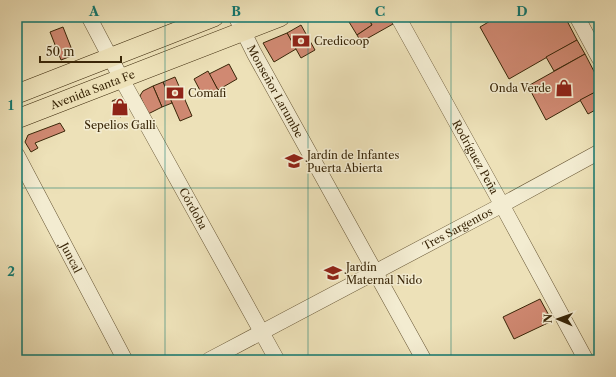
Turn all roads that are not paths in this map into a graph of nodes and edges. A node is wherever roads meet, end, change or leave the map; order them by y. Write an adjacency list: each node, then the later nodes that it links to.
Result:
1 (89, 17): 7 (street, Córdoba)
2 (214, 17): 7 (main road, Avenida Santa Fe)
3 (280, 17): 6 (main road, Avenida Santa Fe)
4 (398, 17): 14 (street, Rodríguez Peña)
5 (576, 17): 8 (street)
6 (239, 24): 9 (main road, Avenida Santa Fe); 15 (street, Monseñor Larumbe)
7 (110, 58): 9 (street, Córdoba); 10 (main road, Avenida Santa Fe)
8 (599, 58)
9 (121, 78): 11 (main road, Avenida Santa Fe); 16 (street, Córdoba)
10 (17, 94)
11 (17, 119)
12 (599, 152): 14 (street, Tres Sargentos)
13 (17, 155): 17 (street, Juncal)
14 (502, 205): 15 (street, Tres Sargentos); 21 (street, Rodríguez Peña)
15 (376, 272): 16 (street, Tres Sargentos); 20 (street, Monseñor Larumbe)
16 (261, 333): 18 (street, Tres Sargentos); 19 (street, Córdoba)
17 (125, 360)
18 (209, 360)
19 (276, 360)
20 (424, 360)
21 (586, 360)

